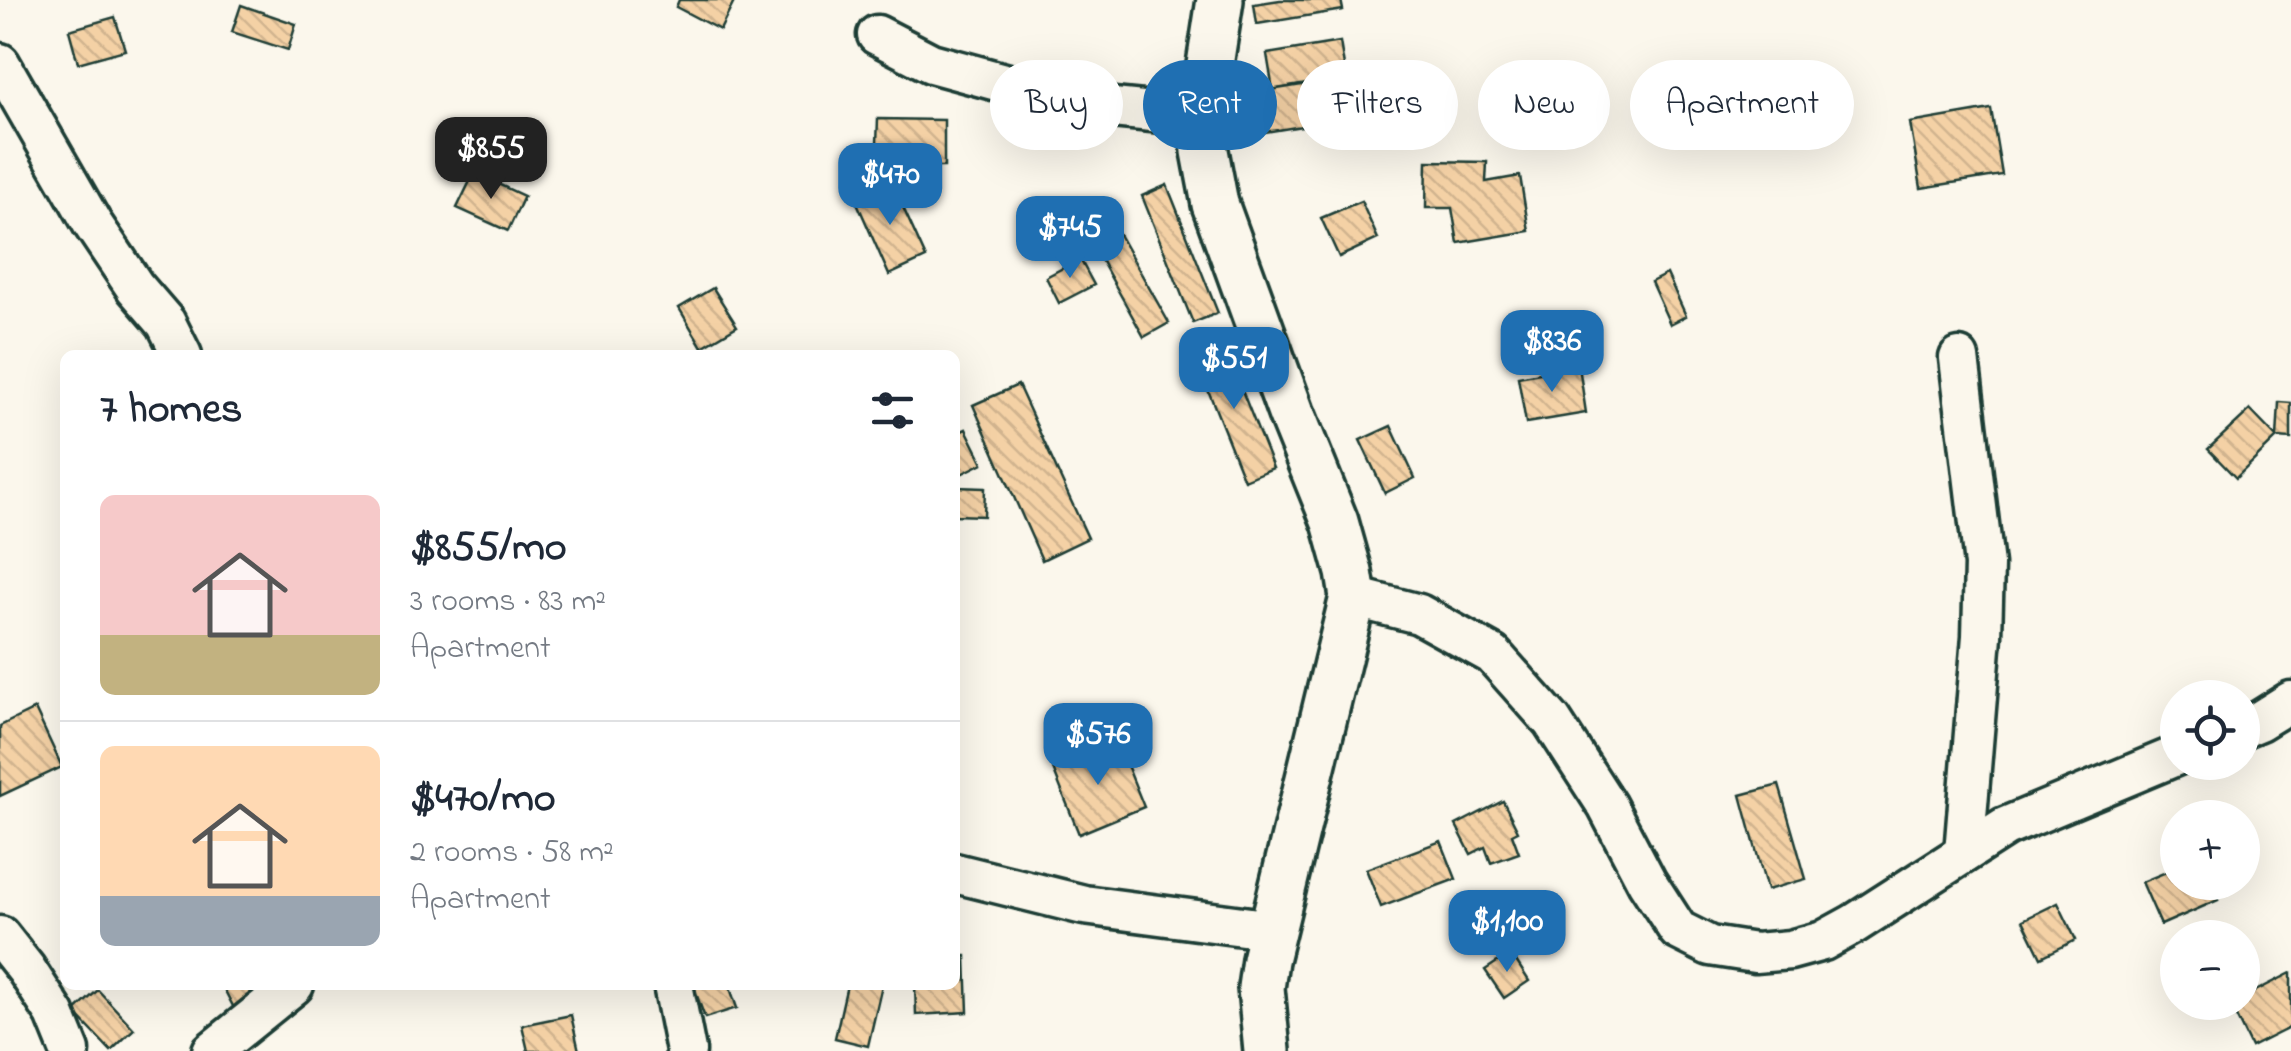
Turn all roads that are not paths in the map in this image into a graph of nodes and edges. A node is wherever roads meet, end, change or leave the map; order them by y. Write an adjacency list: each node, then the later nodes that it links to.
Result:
1 (1220, 0): 3 (street)
2 (878, 35): 5 (street)
3 (1211, 60)
4 (0, 63): 7 (street)
5 (1143, 111)
6 (1205, 150): 9 (street)
7 (180, 350)
8 (1959, 358): 13 (street)
9 (1352, 597): 13 (street); 15 (street)
10 (2291, 701): 11 (street)
11 (2260, 720)
12 (2160, 763): 13 (street)
13 (1964, 852)
14 (960, 875): 15 (street)
15 (1273, 930): 22 (street)
16 (0, 936): 19 (street)
17 (288, 990): 20 (street)
18 (674, 990): 21 (street)
19 (70, 1051)
20 (212, 1051)
21 (686, 1051)
22 (1266, 1051)

